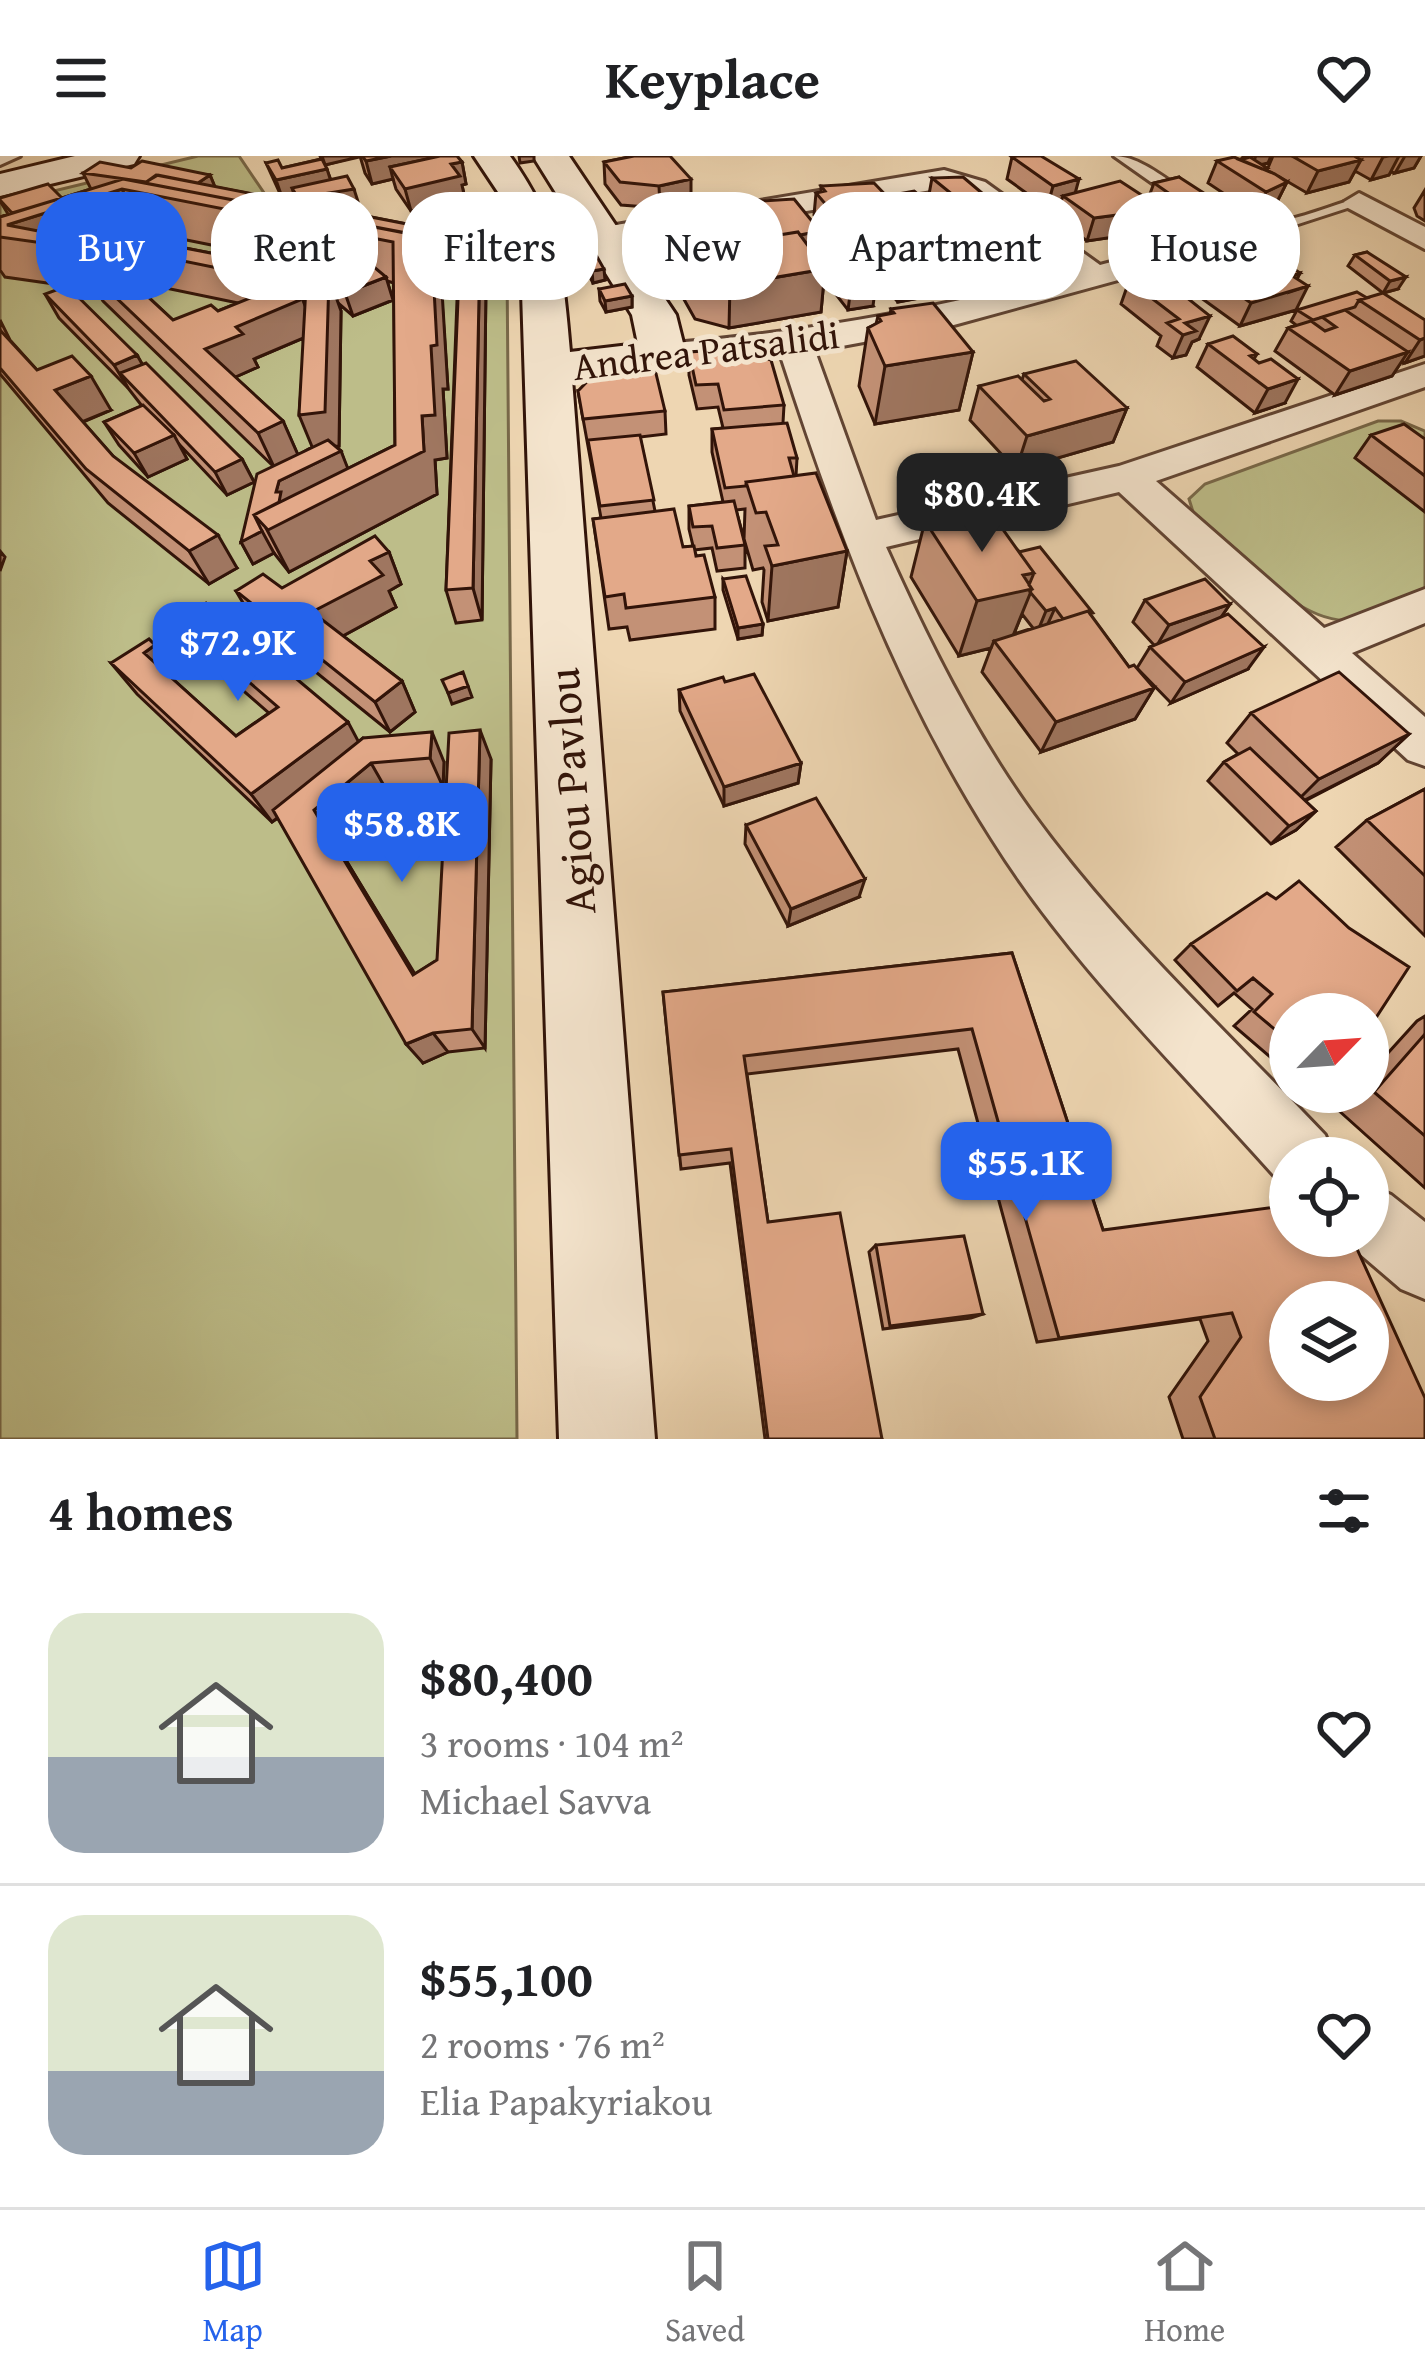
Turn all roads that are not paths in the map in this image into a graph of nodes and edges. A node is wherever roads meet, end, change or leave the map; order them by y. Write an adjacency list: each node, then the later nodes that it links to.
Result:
1 (121, 156): 5 (main road)
2 (492, 156): 13 (main road, Agiou Pavlou)
3 (550, 156): 7 (main road)
4 (1121, 156): 6 (lane)
5 (0, 185)
6 (1359, 202): 8 (street)
7 (604, 236): 10 (street); 12 (main road)
8 (1425, 240)
9 (1108, 275): 10 (street, Andrea Patsalidi)
10 (1096, 278): 11 (street, Andrea Patsalidi)
11 (795, 344): 12 (street, Andrea Patsalidi); 17 (street)
12 (663, 355): 13 (main road, Andrea Patsalidi)
13 (549, 368): 24 (main road, Agiou Pavlou)
14 (1408, 381): 15 (street); 16 (street)
15 (1425, 411)
16 (1127, 476): 17 (street); 19 (street)
17 (861, 538): 21 (street)
18 (1425, 605): 19 (street)
19 (1317, 649): 20 (street)
20 (1425, 746)
21 (1283, 1137)
22 (1389, 1235): 23 (street)
23 (1425, 1265)
24 (607, 1439)

